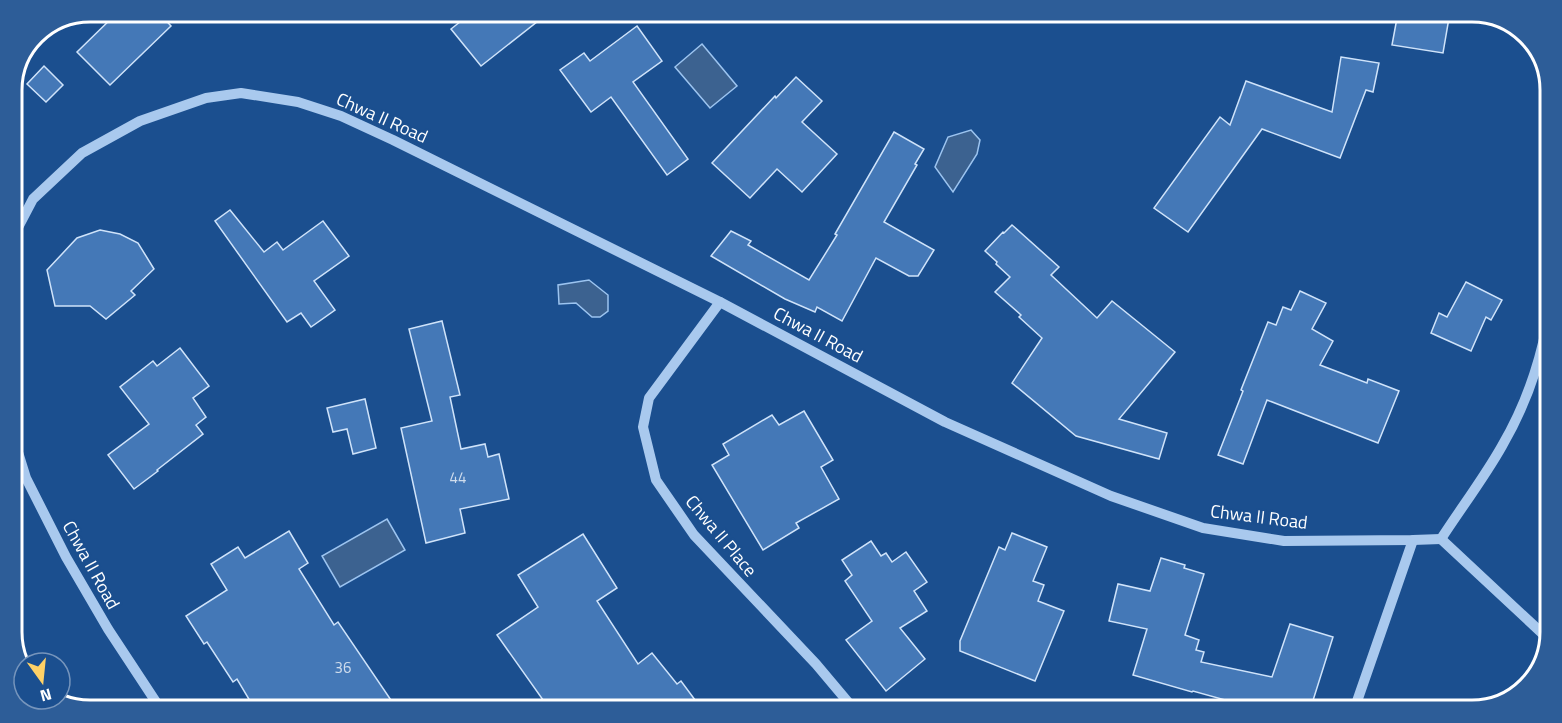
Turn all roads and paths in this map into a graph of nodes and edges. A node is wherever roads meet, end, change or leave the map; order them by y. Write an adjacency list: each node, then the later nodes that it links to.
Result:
1 (23, 218): 2 (street, Chwa II Road)
2 (720, 302): 6 (street, Chwa II Road); 9 (street, Chwa II Place)
3 (1539, 357): 5 (street)
4 (23, 468): 8 (street, Chwa II Road)
5 (1441, 538): 6 (street, Chwa II Road); 7 (street)
6 (1413, 540): 10 (street)
7 (1540, 631)
8 (155, 700)
9 (846, 700)
10 (1358, 700)

